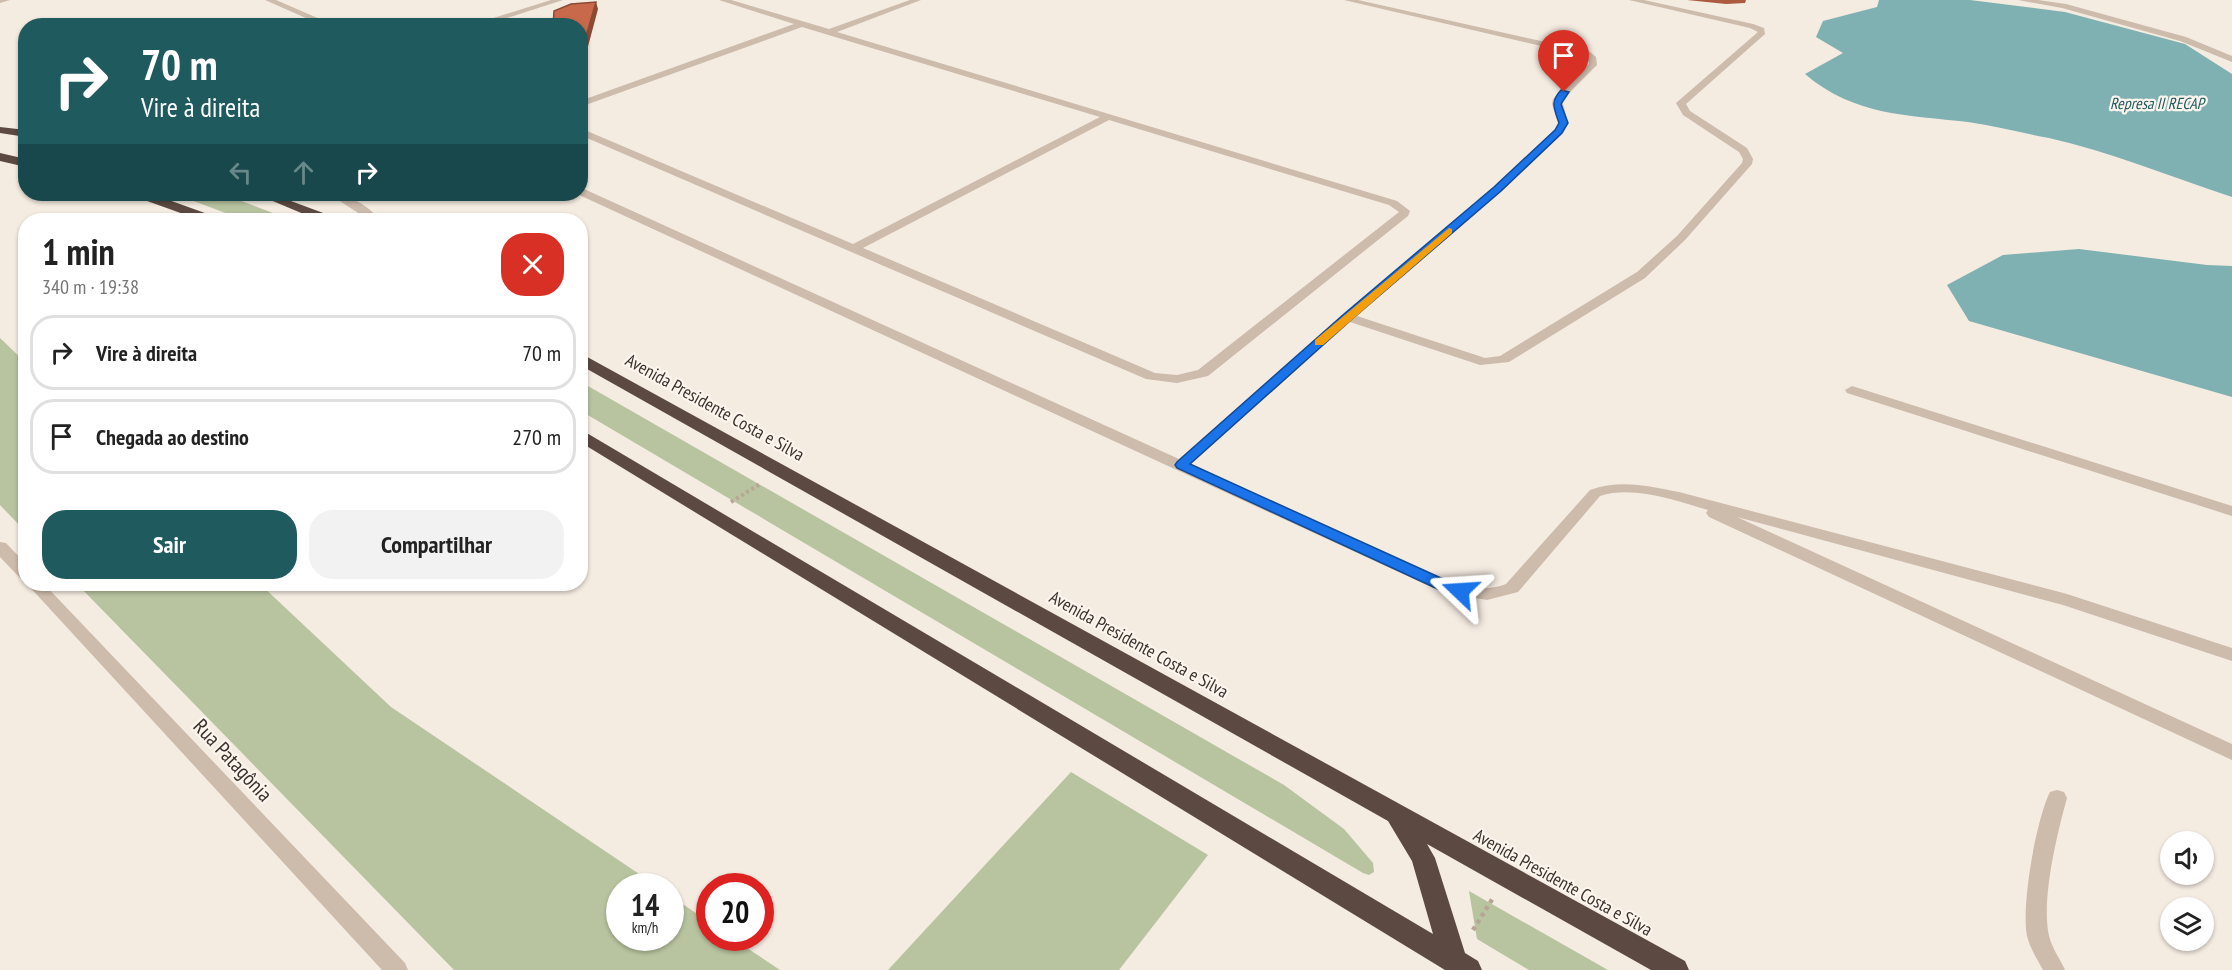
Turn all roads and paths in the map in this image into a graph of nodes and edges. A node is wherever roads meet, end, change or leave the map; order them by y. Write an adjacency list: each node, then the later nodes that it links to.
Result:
1 (6, 0): 10 (street)
2 (269, 0): 13 (street)
3 (559, 0): 14 (street)
4 (723, 0): 12 (street)
5 (747, 0): 12 (street)
6 (917, 0): 16 (street)
7 (1348, 0): 11 (street)
8 (1633, 0): 33 (street)
9 (2022, 0): 17 (street)
10 (0, 1)
11 (1368, 2): 33 (street)
12 (735, 4): 15 (street)
13 (313, 18)
14 (499, 18)
15 (802, 24): 16 (street); 18 (street)
16 (829, 32): 19 (street)
17 (2232, 59)
18 (588, 101)
19 (1107, 117): 32 (street); 32 (street)
20 (0, 130): 21 (highway)
21 (18, 133)
22 (588, 134): 32 (street)
23 (0, 157): 24 (highway)
24 (18, 161)
25 (588, 194): 37 (street)
26 (160, 201): 29 (highway)
27 (280, 201): 30 (highway)
28 (346, 201): 31 (street)
29 (192, 213)
30 (311, 213)
31 (367, 213)
32 (854, 248)
33 (1348, 317): 37 (street)
34 (588, 361): 48 (highway, Avenida Presidente Costa e Silva)
35 (1852, 390): 41 (street)
36 (588, 439): 50 (highway)
37 (1181, 465): 39 (street)
38 (757, 486): 40 (path)
39 (1679, 497): 45 (street); 46 (street)
40 (733, 501)
41 (2232, 512)
42 (0, 547): 43 (street)
43 (18, 566)
44 (42, 591): 51 (street, Rua Patagônia)
45 (2232, 655)
46 (2232, 752)
47 (2057, 798): 53 (street)
48 (1397, 815): 49 (highway, Avenida Presidente Costa e Silva); 50 (highway)
49 (1506, 876): 50 (path); 52 (highway, Avenida Presidente Costa e Silva)
50 (1460, 967)
51 (397, 970)
52 (1676, 970)
53 (2054, 970)

